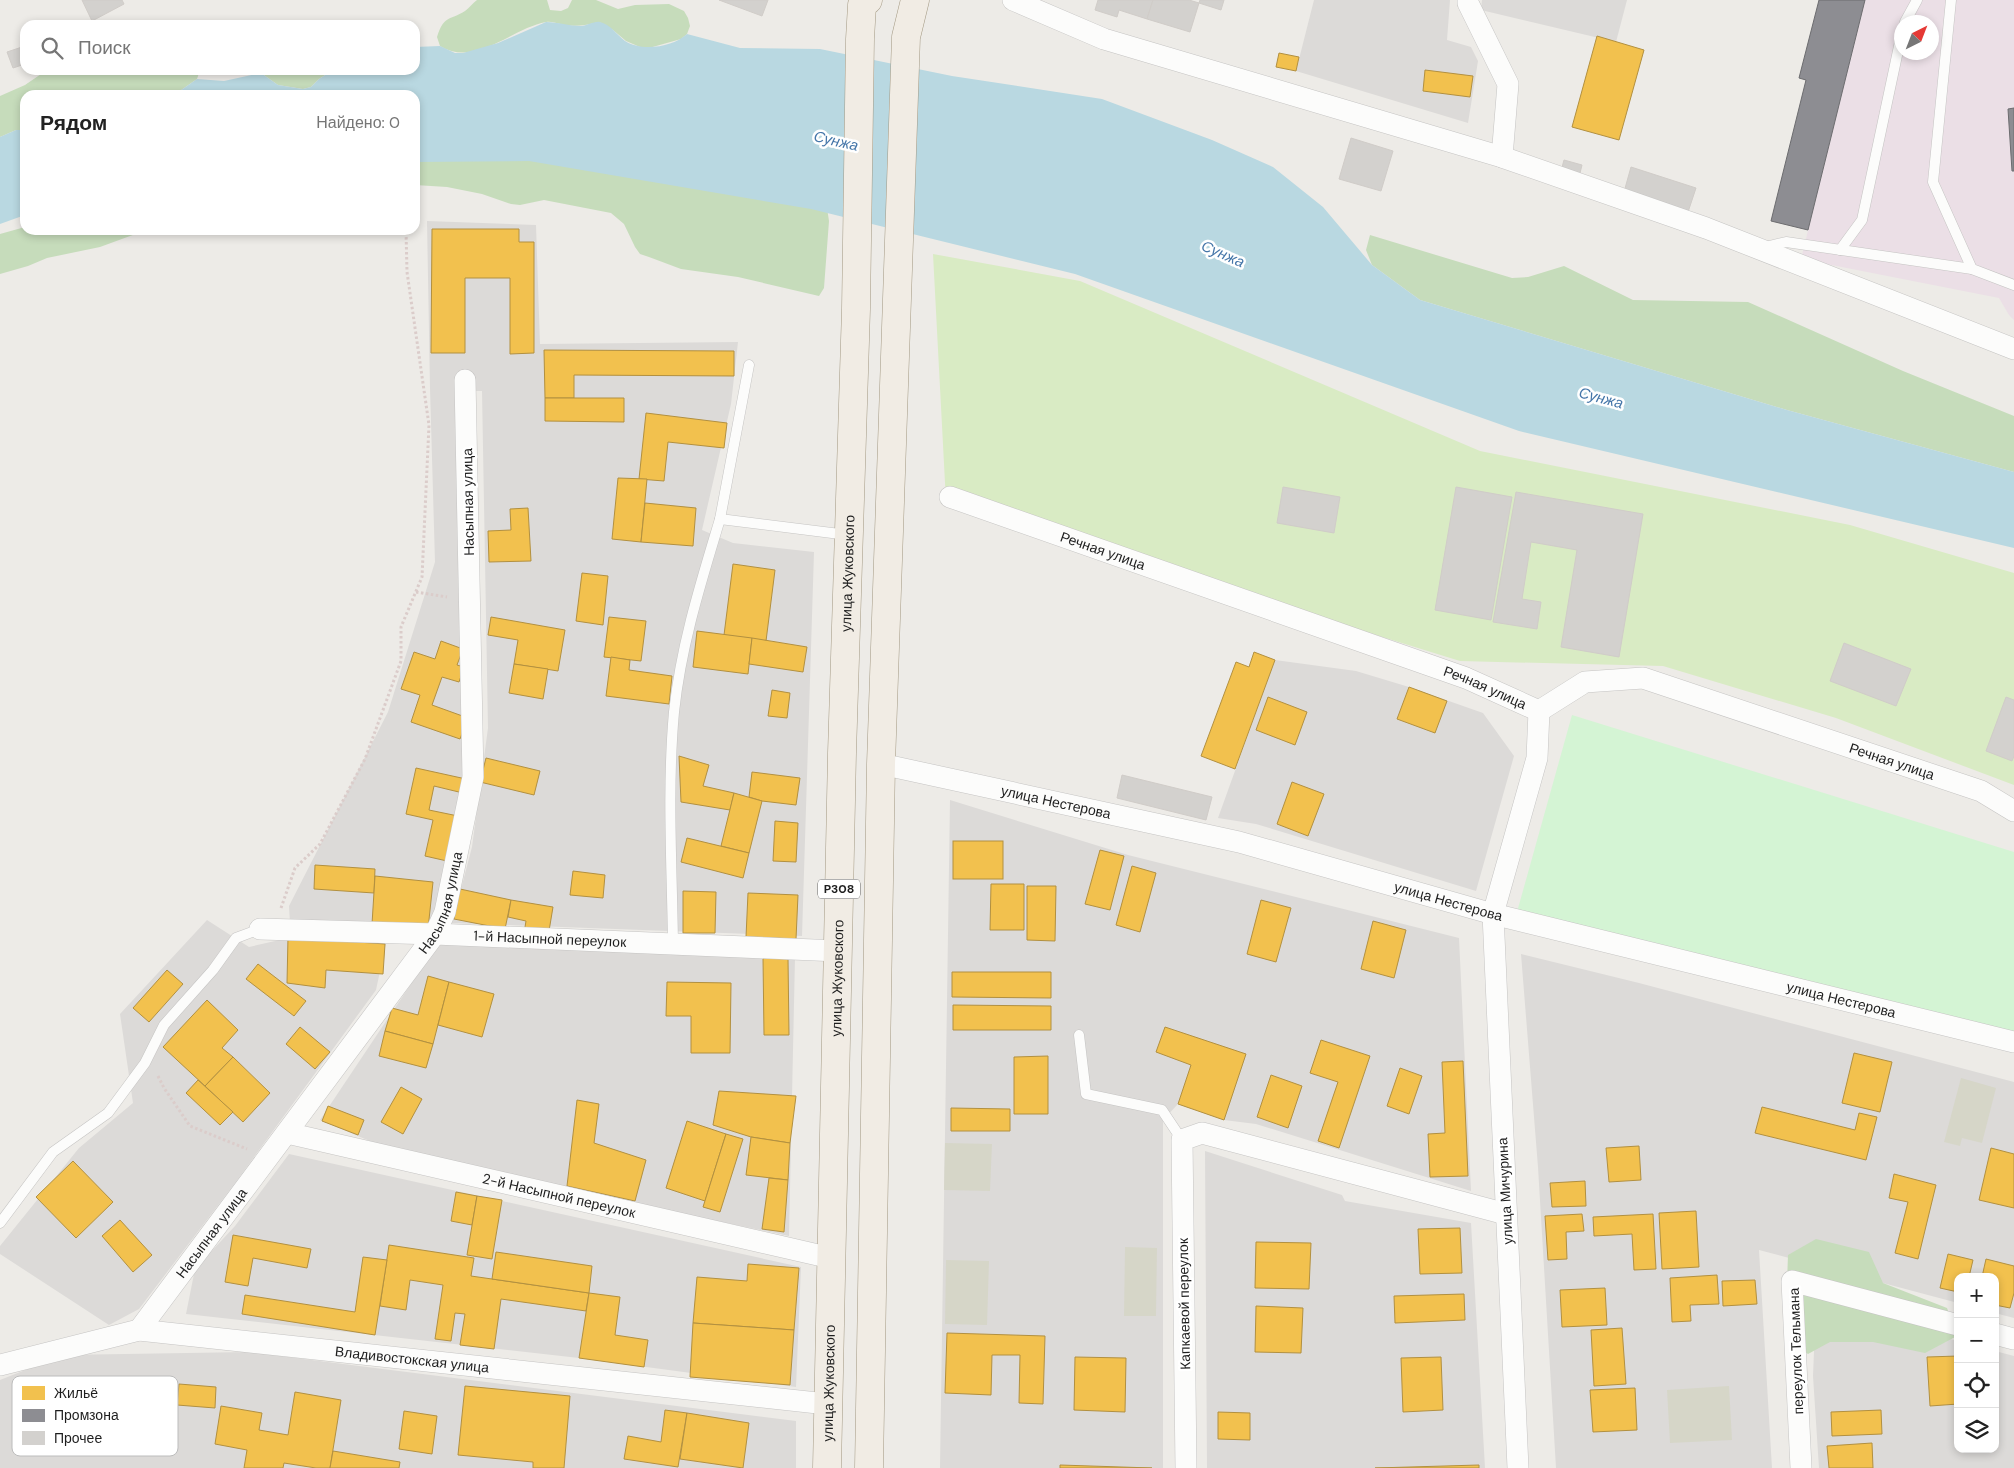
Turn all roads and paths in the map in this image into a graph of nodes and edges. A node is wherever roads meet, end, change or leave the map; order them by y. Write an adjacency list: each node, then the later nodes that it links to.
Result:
1 (915, 0): 24 (main road, P308)
2 (1013, 0): 9 (street)
3 (1468, 0): 9 (street)
4 (1917, 0): 7 (lane)
5 (1951, 0): 13 (lane)
6 (864, 2): 20 (main road, улица Жуковского / P308)
7 (1909, 15)
8 (1896, 60): 12 (lane)
9 (1502, 156): 11 (street)
10 (406, 235): 21 (path)
11 (1759, 249): 12 (lane); 15 (street)
12 (1840, 250): 13 (lane)
13 (1972, 268): 14 (lane)
14 (2014, 285)
15 (2014, 348)
16 (749, 365): 19 (lane)
17 (466, 380): 22 (street, Насыпная улица)
18 (950, 498): 23 (street, Речная улица)
19 (720, 519): 20 (lane); 29 (lane)
20 (849, 535): 30 (main road, улица Жуковского / P308)
21 (416, 592): 22 (path); 27 (path)
22 (470, 601): 28 (street, Насыпная улица)
23 (1539, 711): 25 (street, Речная улица); 26 (street, улица Мичурина)
24 (881, 764): 26 (street, улица Нестерова); 47 (main road, P308)
25 (2014, 811)
26 (1493, 914): 32 (street, улица Нестерова); 37 (street, улица Мичурина)
27 (267, 930): 28 (street, 1-й Насыпной переулок); 33 (lane)
28 (435, 934): 29 (street, 1-й Насыпной переулок); 34 (street, Насыпная улица)
29 (673, 944): 30 (street, 1-й Насыпной переулок)
30 (838, 952): 39 (main road, улица Жуковского / P308)
31 (1079, 1035): 35 (lane)
32 (2014, 1042)
33 (149, 1055): 36 (path); 38 (lane)
34 (287, 1133): 36 (street, Насыпная улица); 39 (street, 2-й Насыпной переулок)
35 (1182, 1140): 37 (street); 48 (street, Капкаевой переулок)
36 (269, 1156): 41 (street, Насыпная улица)
37 (1506, 1214): 49 (street, улица Мичурина)
38 (0, 1223)
39 (830, 1258): 45 (main road, улица Жуковского / P308)
40 (1954, 1324): 50 (street, переулок Тельмана)
41 (139, 1330): 44 (street, Владивостокская улица); 45 (street, Владивостокская улица)
42 (1999, 1335): 43 (street)
43 (2014, 1339)
44 (0, 1365)
45 (827, 1404): 46 (main road, улица Жуковского / P308)
46 (827, 1468)
47 (869, 1468)
48 (1186, 1468)
49 (1518, 1468)
50 (1801, 1468)

